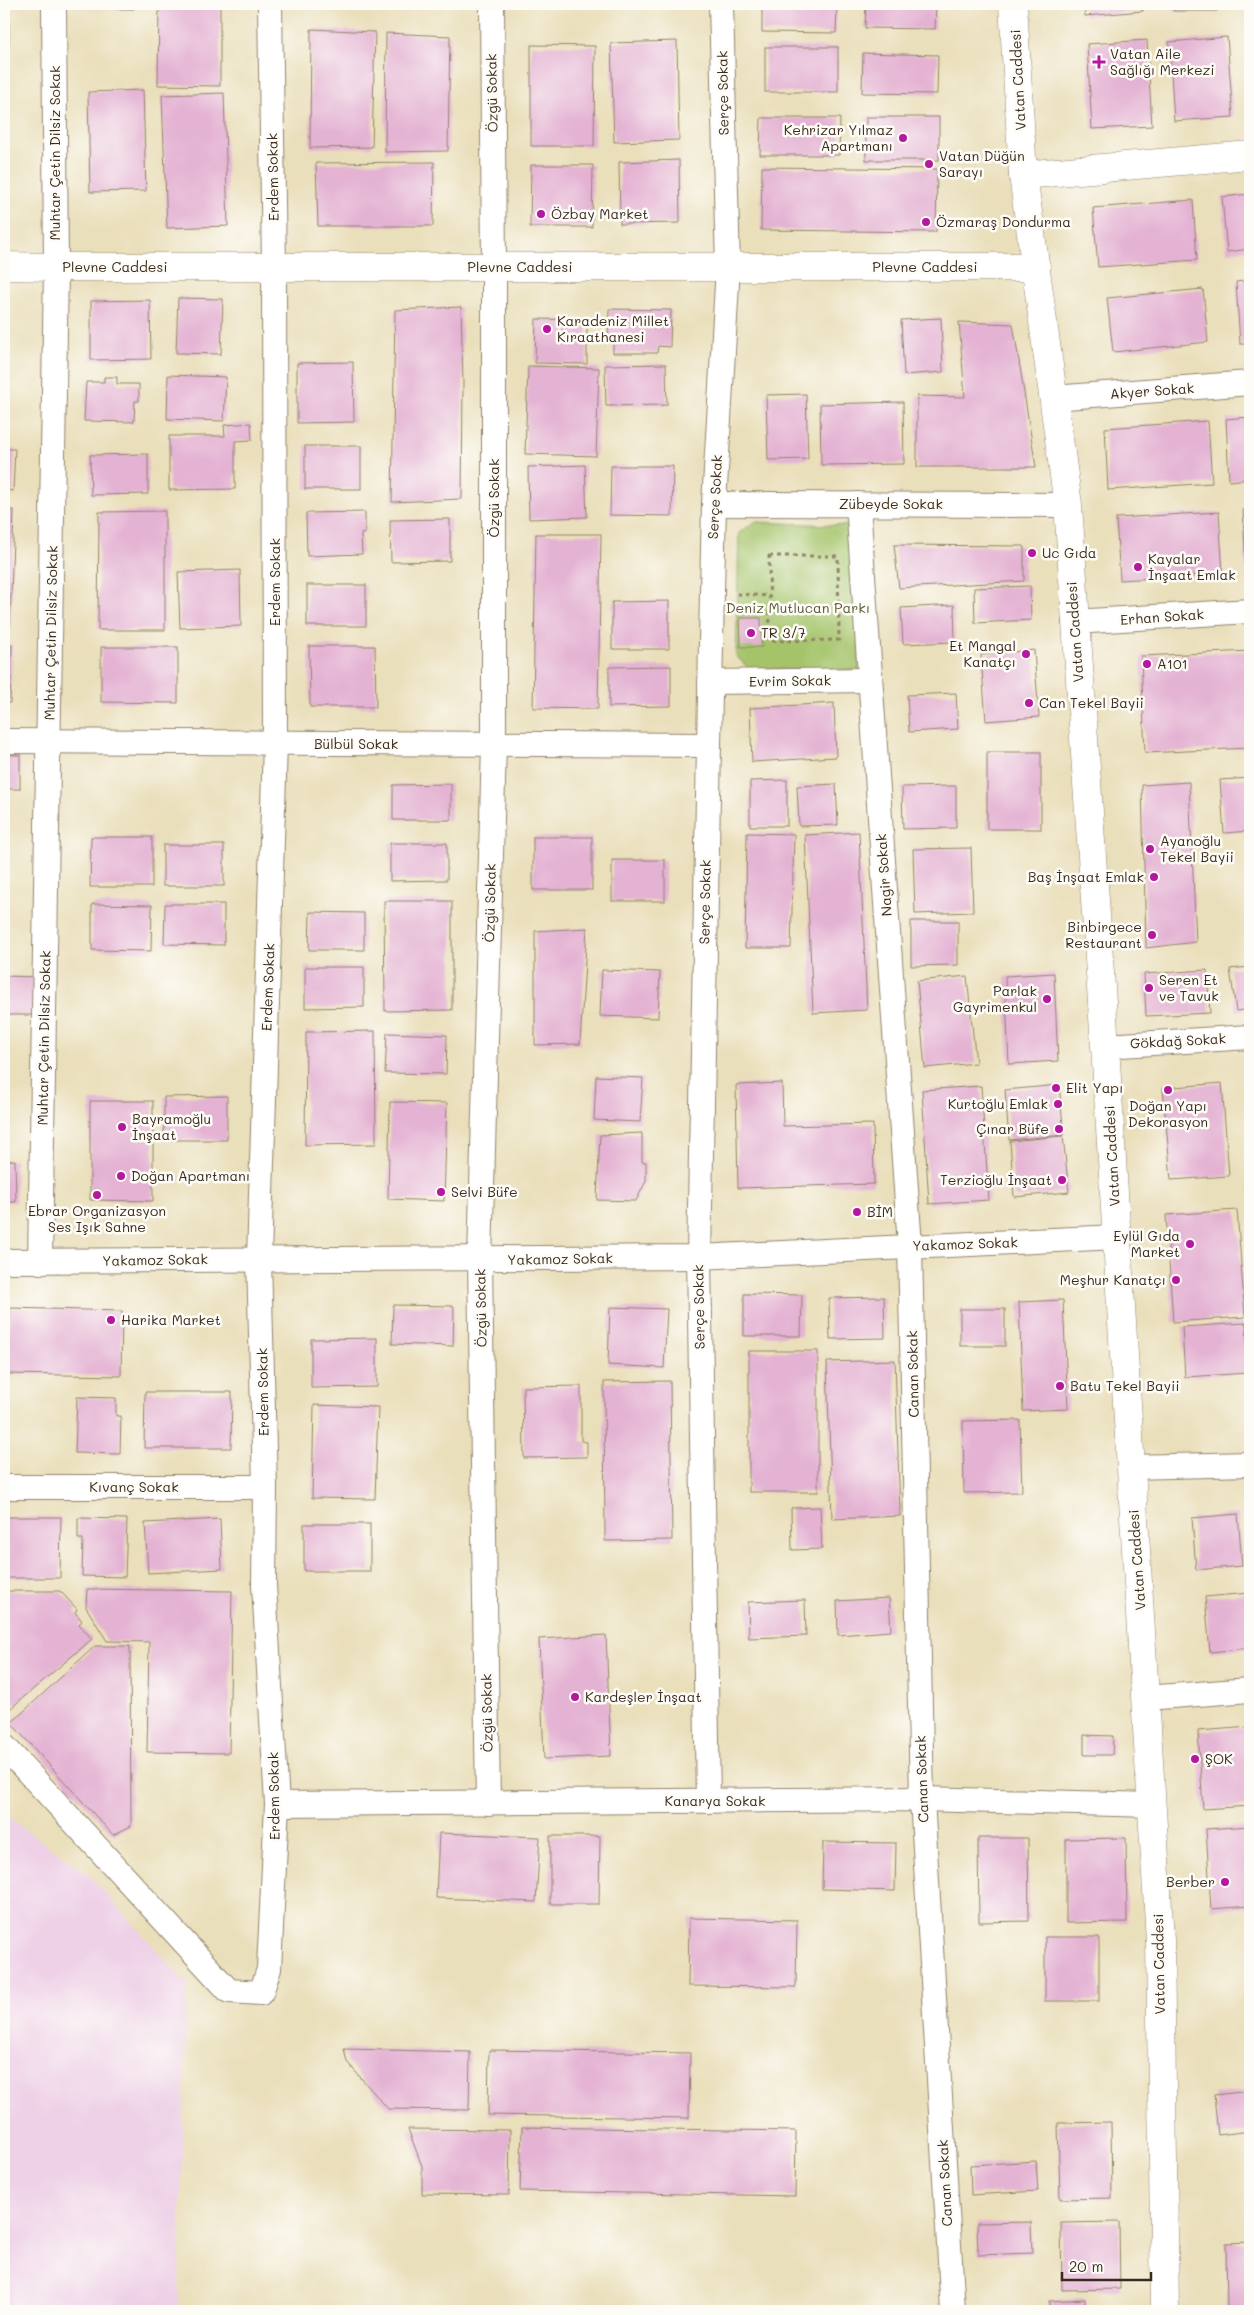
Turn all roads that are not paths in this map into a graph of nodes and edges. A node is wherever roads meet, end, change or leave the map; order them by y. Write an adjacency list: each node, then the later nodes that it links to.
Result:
1 (54, 4): 9 (street, Muhtar Çetin Dilsiz Sokak)
2 (270, 4): 13 (street, Erdem Sokak)
3 (492, 4): 10 (street, Özgü Sokak)
4 (721, 4): 11 (street, Serçe Sokak)
5 (1013, 4): 7 (street, Vatan Caddesi)
6 (1250, 155): 7 (street)
7 (1023, 175): 12 (street, Vatan Caddesi)
8 (4, 266): 9 (street, Plevne Caddesi)
9 (56, 267): 13 (street, Plevne Caddesi); 24 (street, Muhtar Çetin Dilsiz Sokak)
10 (494, 267): 11 (street, Plevne Caddesi); 13 (street, Plevne Caddesi); 26 (street, Özgü Sokak)
11 (728, 267): 12 (street, Plevne Caddesi); 16 (street, Serçe Sokak)
12 (1036, 267): 15 (street, Vatan Caddesi)
13 (274, 268): 25 (street, Erdem Sokak)
14 (1250, 383): 15 (street, Akyer Sokak)
15 (1053, 398): 18 (street, Vatan Caddesi)
16 (714, 504): 17 (street, Zübeyde Sokak); 22 (street, Serçe Sokak)
17 (858, 504): 18 (street, Zübeyde Sokak); 21 (street, Nagir Sokak)
18 (1068, 505): 20 (street, Vatan Caddesi)
19 (1250, 611): 20 (street, Erhan Sokak)
20 (1074, 622): 29 (street, Vatan Caddesi)
21 (870, 680): 22 (street, Evrim Sokak); 31 (street, Nagir Sokak)
22 (710, 682): 27 (street, Serçe Sokak)
23 (4, 741): 24 (street, Bülbül Sokak)
24 (49, 742): 25 (street, Bülbül Sokak); 36 (street, Muhtar Çetin Dilsiz Sokak)
25 (275, 743): 26 (street, Bülbül Sokak); 33 (street, Erdem Sokak)
26 (494, 744): 27 (street, Bülbül Sokak); 34 (street, Özgü Sokak)
27 (708, 745): 32 (street, Serçe Sokak)
28 (1250, 1037): 29 (street, Gökdağ Sokak)
29 (1105, 1046): 30 (street, Vatan Caddesi)
30 (1117, 1238): 31 (street, Yakamoz Sokak); 38 (street, Vatan Caddesi)
31 (910, 1246): 32 (street, Yakamoz Sokak); 44 (street, Canan Sokak)
32 (699, 1257): 34 (street, Yakamoz Sokak); 45 (street, Serçe Sokak)
33 (259, 1259): 34 (street, Yakamoz Sokak); 36 (street, Yakamoz Sokak); 40 (street, Erdem Sokak)
34 (480, 1260): 46 (street, Özgü Sokak)
35 (4, 1261): 36 (street, Yakamoz Sokak)
36 (40, 1262)
37 (1250, 1464): 38 (street)
38 (1131, 1467): 42 (street, Vatan Caddesi)
39 (4, 1486): 40 (street, Kıvanç Sokak)
40 (265, 1487): 47 (street, Erdem Sokak)
41 (1250, 1690): 42 (street)
42 (1146, 1698): 48 (street, Vatan Caddesi)
43 (4, 1746): 47 (street, Erdem Sokak)
44 (922, 1799): 45 (street, Kanarya Sokak); 48 (street, Kanarya Sokak); 49 (street, Canan Sokak)
45 (708, 1801): 46 (street, Kanarya Sokak)
46 (488, 1802): 47 (street, Kanarya Sokak)
47 (277, 1804)
48 (1152, 1805): 50 (street, Vatan Caddesi)
49 (953, 2311)
50 (1165, 2311)

